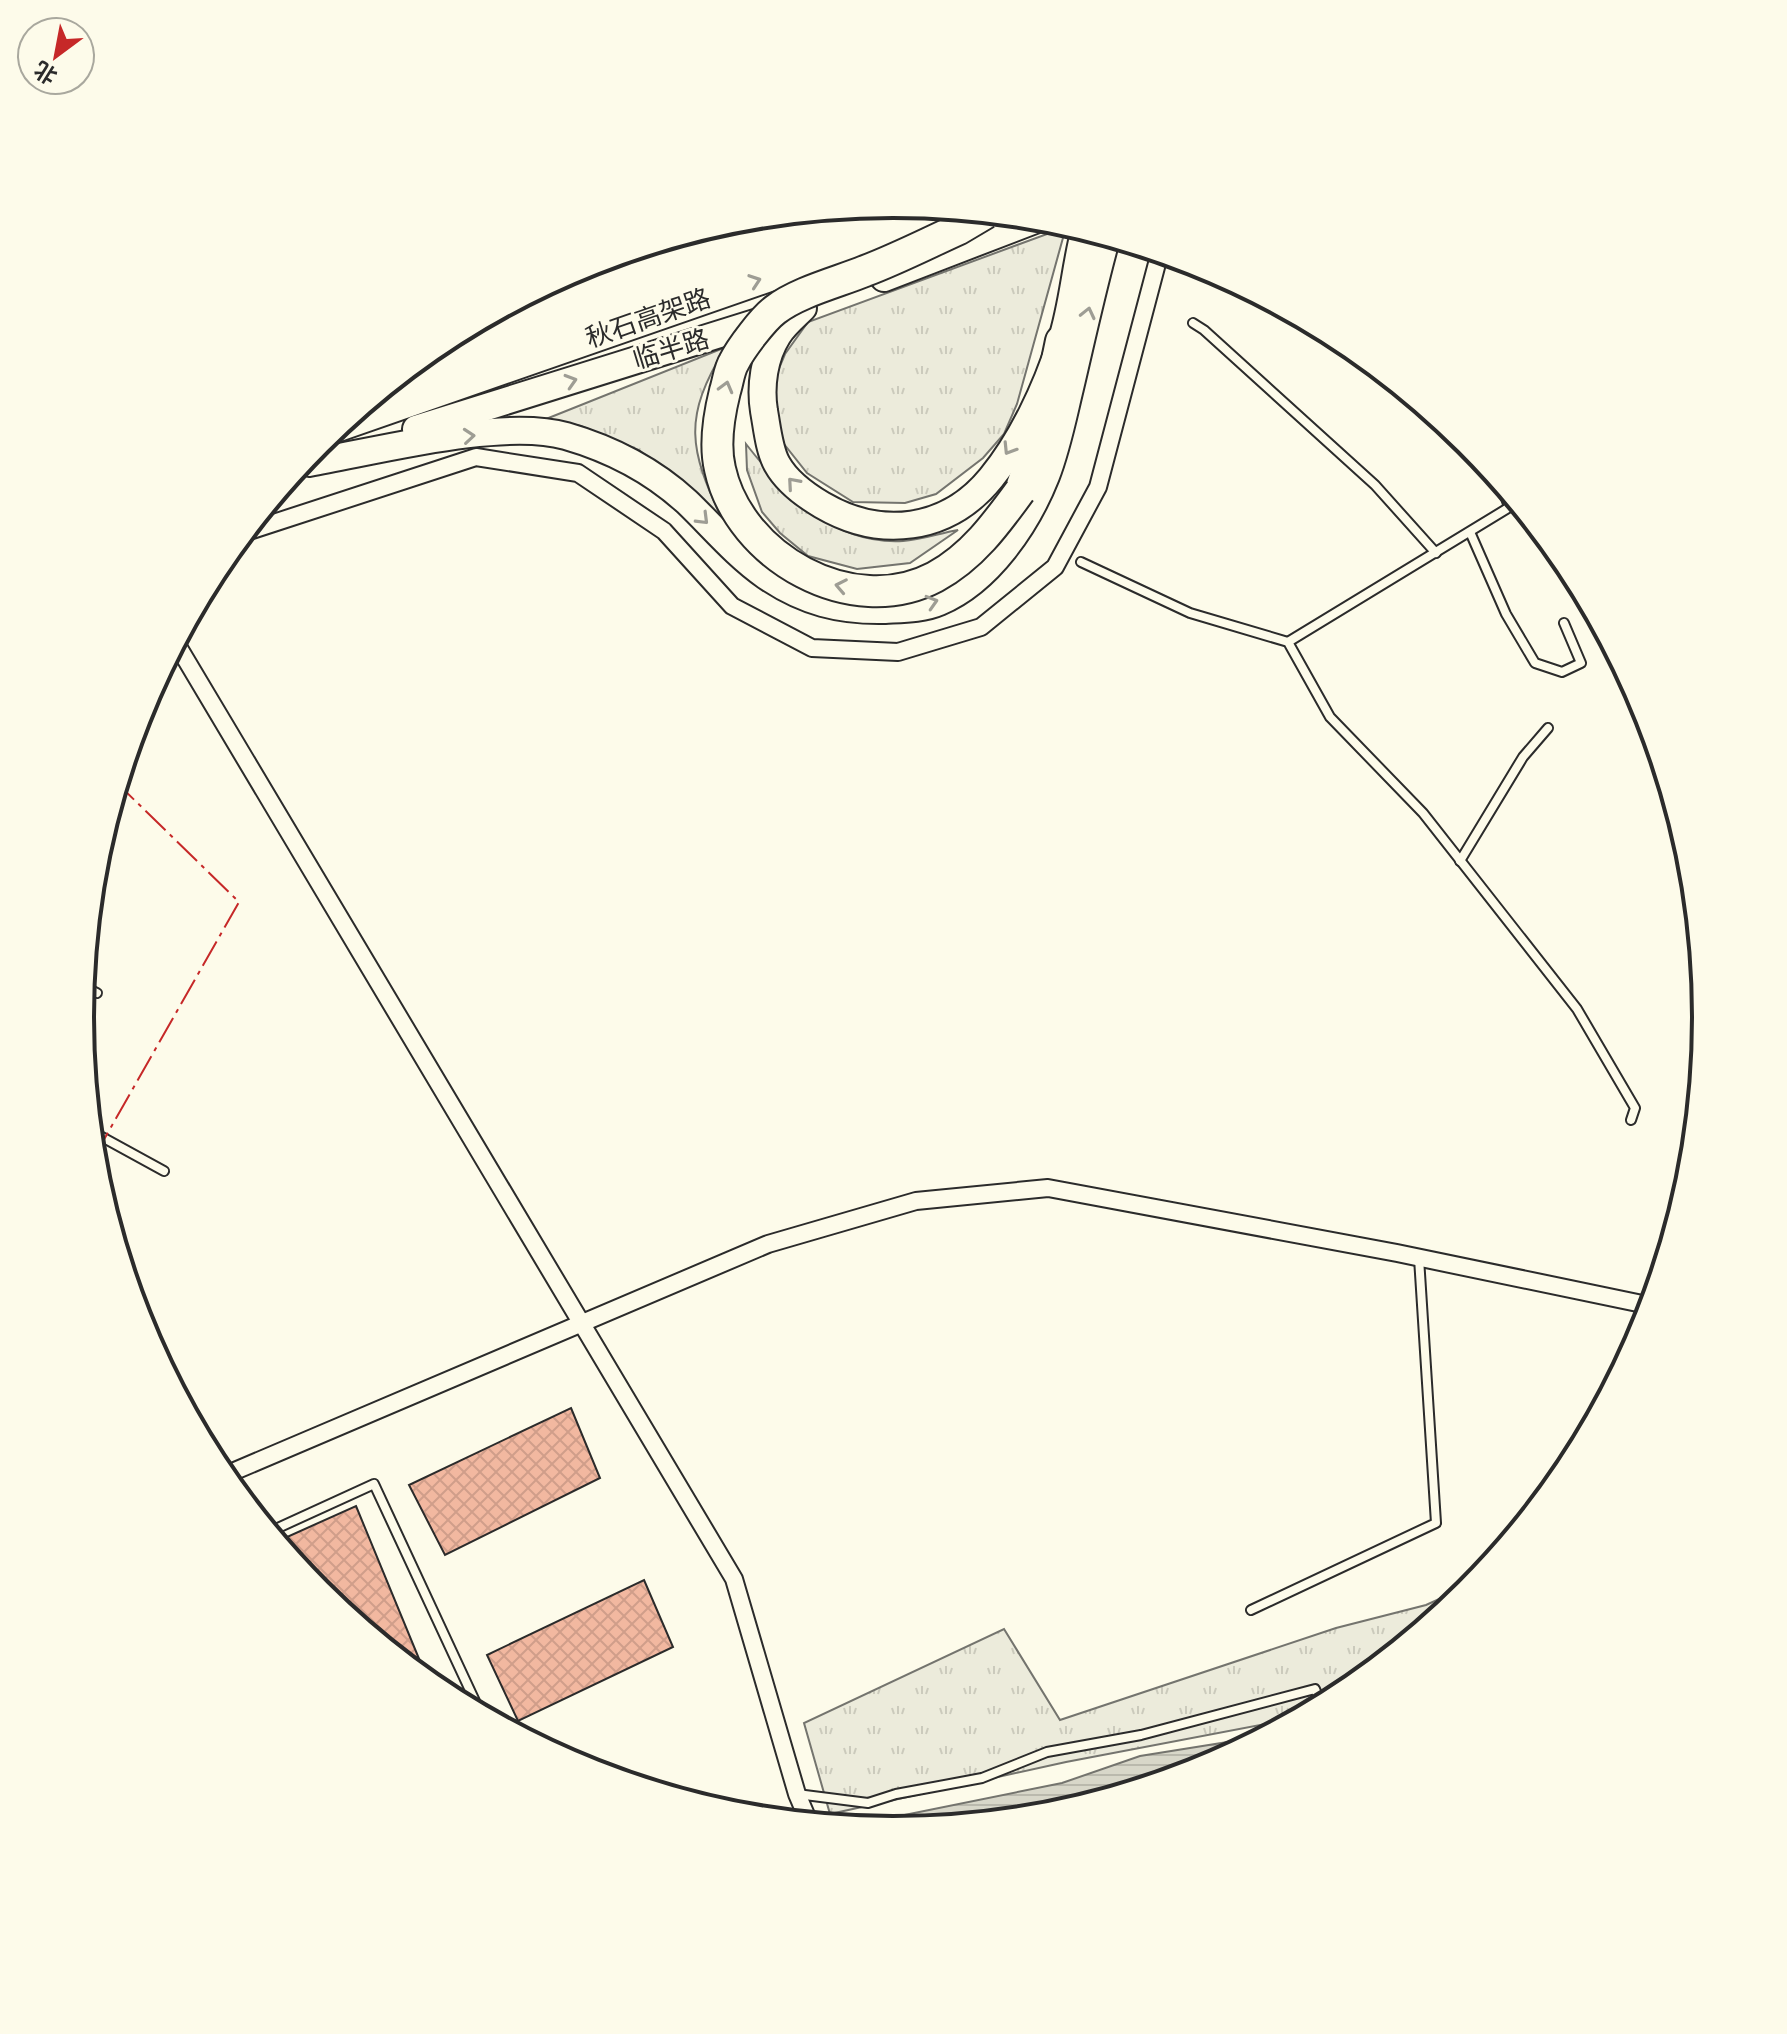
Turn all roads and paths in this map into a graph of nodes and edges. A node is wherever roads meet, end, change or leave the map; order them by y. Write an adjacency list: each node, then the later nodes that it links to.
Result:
1 (851, 219): 13 (highway, 秋石高架路)
2 (934, 219): 14 (highway, 秋石高架路, one-way to 2)
3 (972, 221): 12 (highway, one-way to 3, bridge)
4 (810, 222): 10 (main road)
5 (1016, 227): 9 (main road, 临半路)
6 (1092, 243): 12 (main road)
7 (1093, 243): 16 (main road, one-way to 7)
8 (1157, 263): 18 (street)
9 (803, 308): 12 (main road, one-way to 9); 15 (main road, 临半路, one-way to 9)
10 (501, 321)
11 (1193, 323): 20 (lane)
12 (1061, 341)
13 (437, 361)
14 (366, 416)
15 (321, 460)
16 (318, 462)
17 (1509, 507): 19 (lane)
18 (262, 527)
19 (1470, 532): 20 (lane); 22 (lane)
20 (1436, 553): 23 (lane)
21 (1081, 562): 23 (lane)
22 (1564, 623)
23 (1288, 642): 26 (lane)
24 (182, 653): 32 (street)
25 (1548, 728): 26 (lane)
26 (1460, 861): 27 (lane)
27 (1631, 1120)
28 (104, 1138): 29 (lane)
29 (164, 1171)
30 (1419, 1257): 31 (street); 32 (street); 35 (lane)
31 (1640, 1303)
32 (581, 1323): 33 (street); 38 (street)
33 (236, 1471)
34 (279, 1528): 37 (lane)
35 (1251, 1610)
36 (1317, 1694): 38 (lane)
37 (473, 1696)
38 (797, 1794): 39 (street)
39 (804, 1811)

